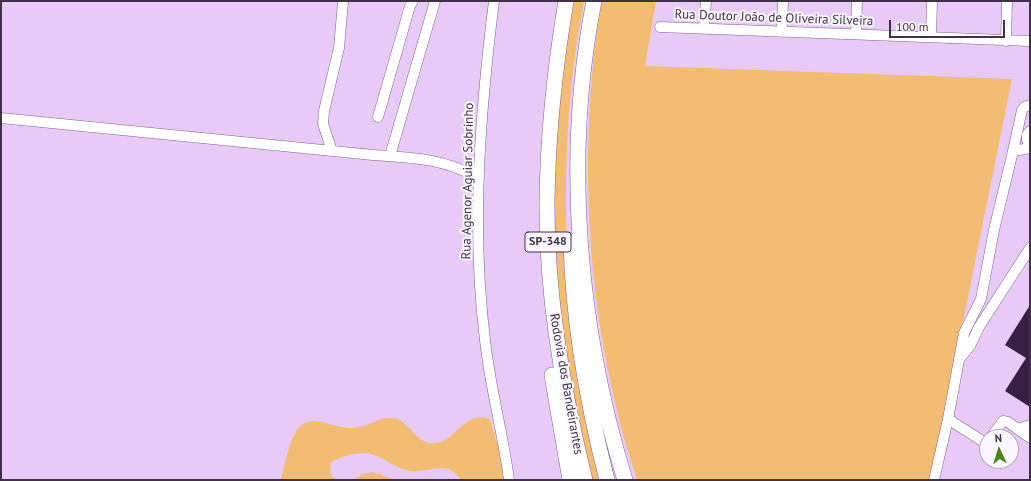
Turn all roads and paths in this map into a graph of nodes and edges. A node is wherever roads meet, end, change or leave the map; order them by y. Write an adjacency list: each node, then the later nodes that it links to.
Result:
1 (413, 1): 22 (street)
2 (435, 1): 29 (street)
3 (494, 1): 30 (street, Rua Agenor Aguiar Sobrinho)
4 (566, 1): 20 (highway, Rodovia dos Bandeirantes / SP-348)
5 (589, 1): 43 (highway, Rodovia dos Bandeirantes / SP-348)
6 (594, 1): 44 (highway)
7 (706, 1): 14 (street)
8 (783, 1): 15 (street)
9 (857, 1): 16 (street)
10 (932, 1): 17 (street)
11 (1007, 1): 18 (street)
12 (343, 2): 27 (street)
13 (660, 27): 14 (street, Rua Doutor João de Oliveira Silveira)
14 (704, 29): 15 (street, Rua Doutor João de Oliveira Silveira)
15 (782, 32): 16 (street, Rua Doutor João de Oliveira Silveira)
16 (856, 33): 17 (street, Rua Doutor João de Oliveira Silveira)
17 (931, 37): 18 (street, Rua Doutor João de Oliveira Silveira)
18 (1006, 41): 19 (street, Rua Doutor João de Oliveira Silveira)
19 (1030, 41)
20 (556, 65): 41 (highway); 42 (highway, Rodovia dos Bandeirantes / SP-348)
21 (1030, 105): 28 (street)
22 (378, 117)
23 (1, 118): 27 (street)
24 (1030, 131): 25 (street)
25 (1030, 145)
26 (1030, 148): 28 (street)
27 (332, 151): 29 (street)
28 (1013, 151): 32 (street)
29 (390, 156): 30 (street)
30 (479, 178): 40 (street, Rua Agenor Aguiar Sobrinho)
31 (1030, 248): 32 (street)
32 (958, 360): 33 (street)
33 (948, 419): 39 (street); 45 (street)
34 (1030, 425): 36 (street)
35 (997, 429): 36 (street)
36 (1018, 429)
37 (1019, 430): 38 (street)
38 (1030, 438)
39 (979, 439)
40 (509, 480)
41 (570, 480)
42 (585, 480)
43 (607, 480)
44 (626, 480)
45 (934, 480)

